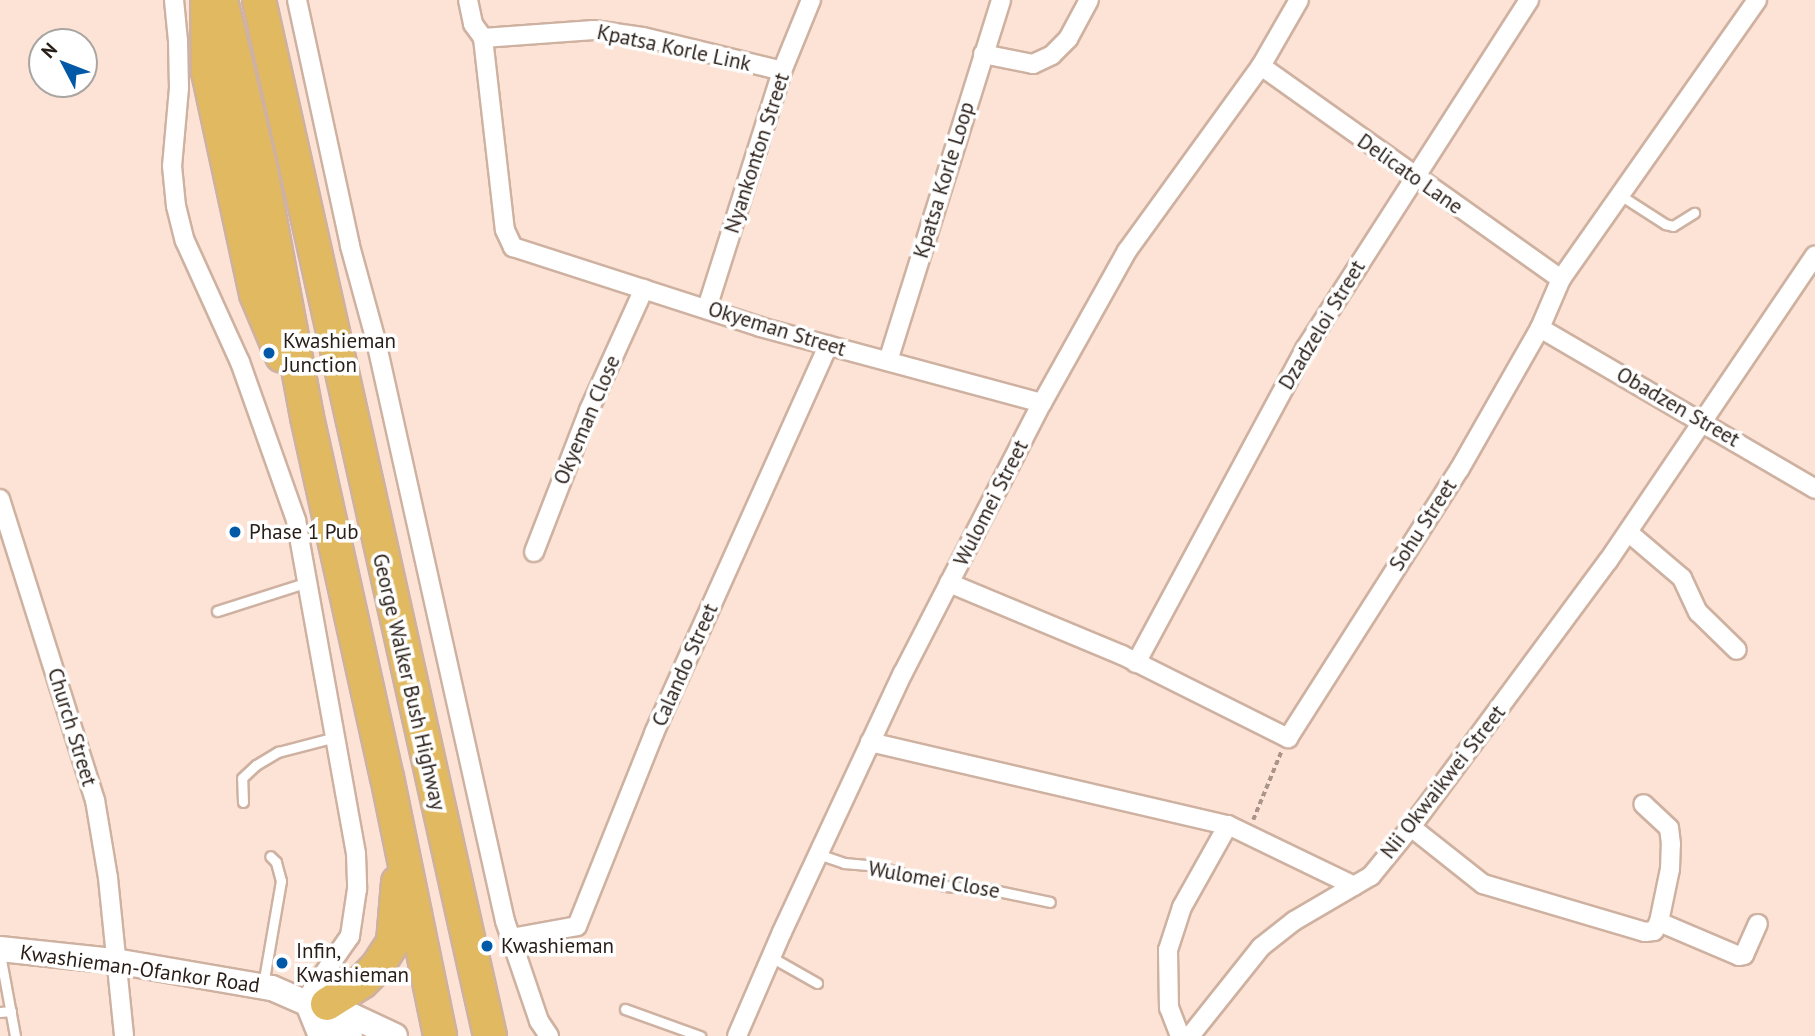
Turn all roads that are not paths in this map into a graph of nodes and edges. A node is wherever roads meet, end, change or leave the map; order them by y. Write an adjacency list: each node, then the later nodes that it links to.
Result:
1 (174, 0): 34 (street)
2 (207, 0): 28 (highway)
3 (220, 0): 28 (highway, George Walker Bush Highway)
4 (259, 0): 56 (highway, George Walker Bush Highway)
5 (297, 0): 52 (street)
6 (468, 0): 13 (street)
7 (811, 0): 16 (street, Nyankonton Street)
8 (1001, 0): 14 (street, Kpatsa Korle Loop)
9 (1089, 0): 14 (street)
10 (1299, 0): 15 (street, Wulomei Street)
11 (1529, 0): 17 (street, Dzadzeloi Street)
12 (1757, 0): 18 (street, Sohu Street)
13 (483, 38): 16 (street, Kpatsa Korle Link); 22 (street, Okyeman Street)
14 (983, 54): 26 (street, Kpatsa Korle Loop)
15 (1261, 66): 17 (street, Delicato Lane); 27 (street, Wulomei Street)
16 (782, 72): 23 (street, Nyankonton Street)
17 (1414, 177): 21 (street, Delicato Lane); 38 (street, Dzadzeloi Street)
18 (1618, 194): 19 (lane); 21 (street, Sohu Street)
19 (1694, 213)
20 (1815, 255): 29 (street, Nii Okwaikwei Street)
21 (1561, 279): 24 (street, Sohu Street)
22 (644, 289): 23 (street, Okyeman Street); 33 (street, Okyeman Close)
23 (707, 308): 25 (street, Okyeman Street)
24 (1540, 328): 29 (street, Obadzen Street); 38 (street, Sohu Street)
25 (828, 345): 26 (street, Okyeman Street); 52 (street, Calando Street)
26 (888, 361): 27 (street, Okyeman Street)
27 (1042, 402): 35 (street, Wulomei Street)
28 (307, 416): 45 (highway, George Walker Bush Highway)
29 (1703, 421): 30 (street, Obadzen Street); 32 (street, Nii Okwaikwei Street)
30 (1815, 489)
31 (0, 499): 55 (street, Church Street)
32 (1628, 532): 37 (street); 44 (street, Nii Okwaikwei Street)
33 (534, 552)
34 (308, 582): 36 (lane); 39 (street)
35 (949, 583): 38 (street); 40 (street, Wulomei Street)
36 (217, 611)
37 (1737, 650)
38 (1136, 663)
39 (337, 737): 41 (lane); 59 (street)
40 (870, 742): 43 (street); 46 (street, Wulomei Street)
41 (243, 802)
42 (1643, 803): 50 (street)
43 (1228, 825): 48 (street); 74 (street)
44 (1411, 827): 48 (street, Nii Okwaikwei Street); 50 (street)
45 (401, 846): 59 (highway); 69 (highway, George Walker Bush Highway)
46 (818, 853): 49 (lane, Wulomei Close); 54 (street, Wulomei Street)
47 (271, 856): 58 (lane)
48 (1354, 886): 75 (street, Nii Okwaikwei Street)
49 (1050, 902)
50 (1659, 922): 51 (street)
51 (1758, 924)
52 (510, 938): 63 (street)
53 (0, 951): 55 (main road, Kwashieman-Ofankor Road); 61 (lane)
54 (771, 957): 57 (lane); 73 (street, Wulomei Street)
55 (115, 961): 58 (main road, Kwashieman-Ofankor Road); 65 (street, Church Street)
56 (474, 975): 70 (highway, George Walker Bush Highway); 71 (highway)
57 (817, 983)
58 (263, 987): 59 (main road, Kwashieman-Ofankor Road)
59 (316, 1005): 66 (street); 67 (main road, Kwashieman-Ofankor Road); 68 (main road, Kwashieman-Ofankor Road)
60 (625, 1009): 72 (lane)
61 (11, 1011): 62 (lane); 64 (lane)
62 (0, 1012)
63 (544, 1028)
64 (15, 1036)
65 (124, 1036)
66 (318, 1036)
67 (350, 1036)
68 (395, 1036)
69 (440, 1036)
70 (490, 1036)
71 (512, 1036)
72 (700, 1036)
73 (737, 1036)
74 (1180, 1036)
75 (1190, 1036)

